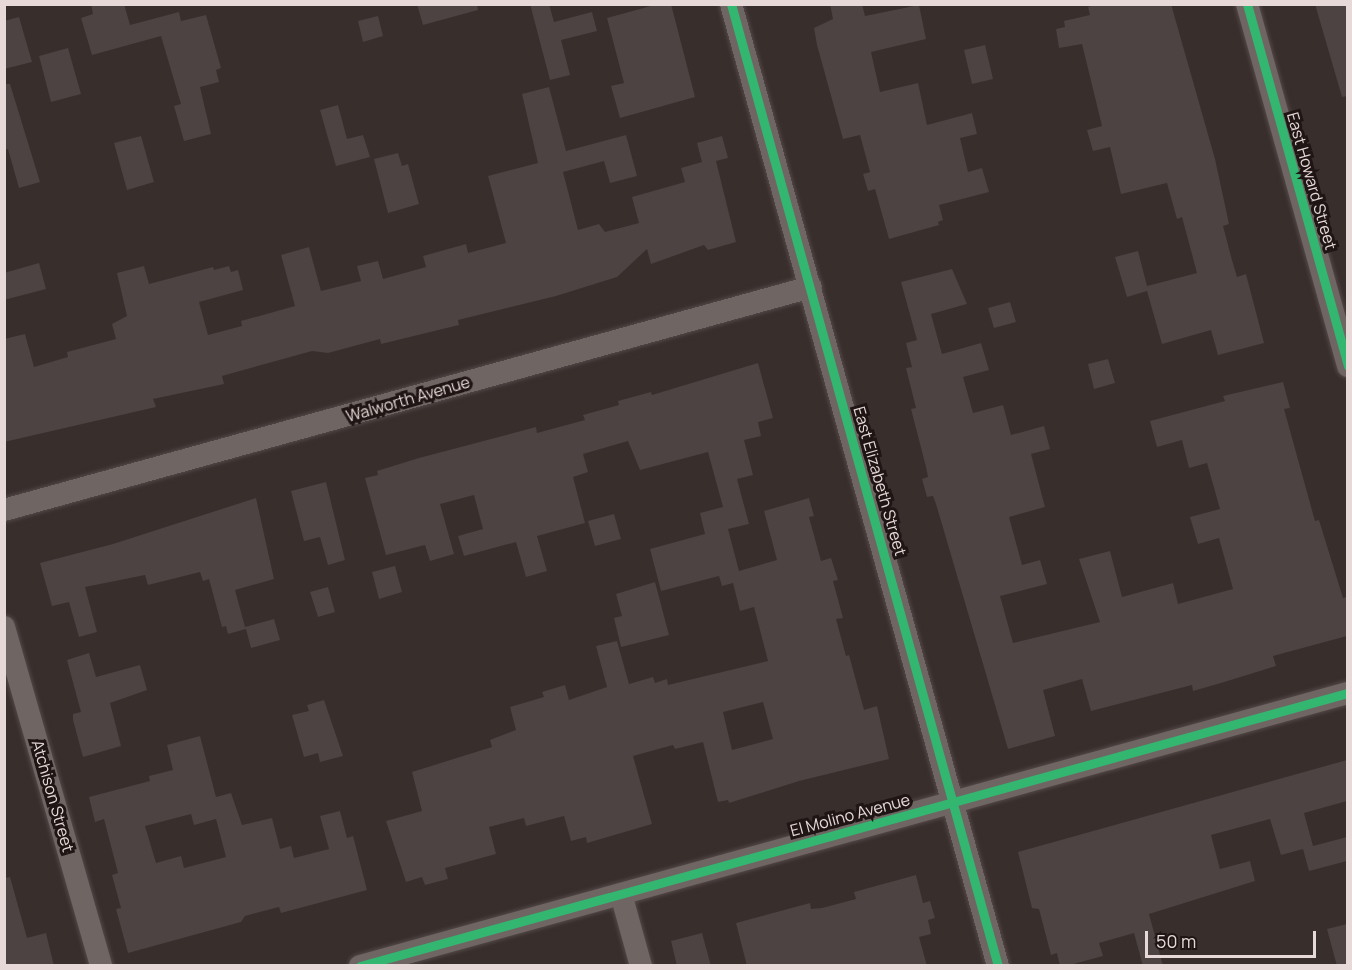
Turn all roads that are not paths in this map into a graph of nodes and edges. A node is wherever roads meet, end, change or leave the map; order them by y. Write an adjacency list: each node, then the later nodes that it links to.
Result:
1 (731, 4): 3 (street, East Elizabeth Street)
2 (1247, 4): 4 (street, East Howard Street)
3 (811, 287): 5 (street, Walworth Avenue); 8 (street, East Elizabeth Street)
4 (1347, 366)
5 (4, 510)
6 (4, 627): 10 (street, Atchison Street)
7 (1347, 693): 8 (street, El Molino Avenue)
8 (952, 801): 9 (street, El Molino Avenue); 13 (street, East Elizabeth Street)
9 (621, 894): 11 (street, El Molino Avenue); 12 (street)
10 (101, 966)
11 (360, 966)
12 (641, 966)
13 (998, 966)

